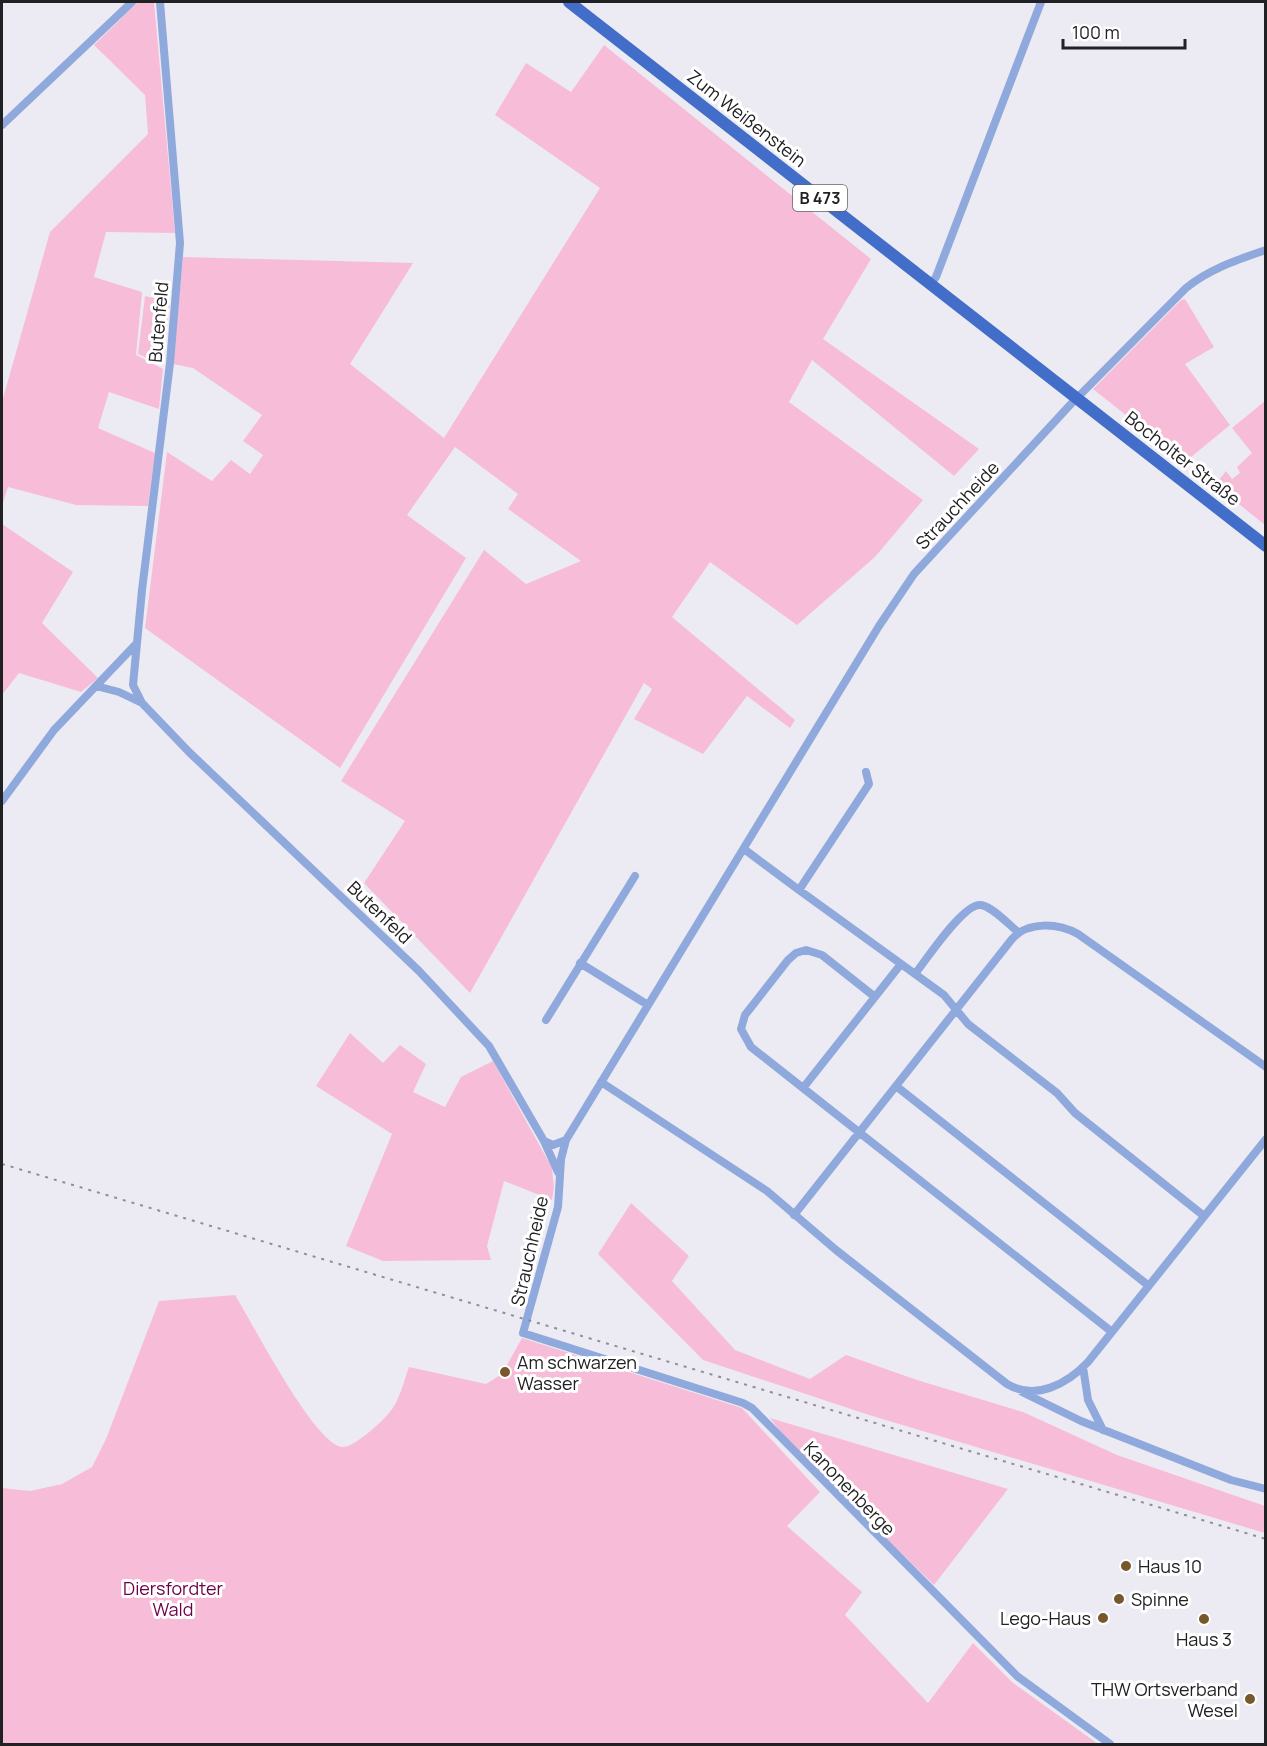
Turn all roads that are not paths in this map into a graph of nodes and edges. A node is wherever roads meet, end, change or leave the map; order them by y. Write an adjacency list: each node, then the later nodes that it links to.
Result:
1 (132, 2): 5 (street)
2 (160, 2): 10 (street, Butenfeld)
3 (569, 2): 7 (main road, Zum Weißenstein / B 473)
4 (1041, 2): 7 (street)
5 (2, 125)
6 (1266, 250): 8 (street, Strauchheide)
7 (931, 284): 8 (main road, Zum Weißenstein / B 473)
8 (1074, 396): 9 (main road, Bocholter Straße / B 473); 15 (street, Strauchheide)
9 (1266, 546)
10 (136, 644): 11 (street); 12 (street, Butenfeld)
11 (96, 686): 12 (street, Butenfeld); 14 (street)
12 (142, 703): 33 (street, Butenfeld)
13 (866, 772): 17 (street)
14 (2, 801)
15 (744, 849): 17 (street); 23 (street, Strauchheide)
16 (635, 876): 19 (street)
17 (799, 890): 20 (street)
18 (1018, 932): 21 (street); 24 (street); 26 (street)
19 (580, 963): 23 (street); 25 (street)
20 (901, 964): 21 (street); 22 (street)
21 (915, 974): 24 (street)
22 (874, 997): 29 (street); 29 (street)
23 (648, 1005): 27 (street, Strauchheide)
24 (956, 1010): 28 (street); 36 (street)
25 (546, 1020)
26 (1266, 1067)
27 (601, 1082): 32 (street, Strauchheide); 35 (street)
28 (896, 1086): 30 (street); 37 (street)
29 (802, 1088): 30 (street)
30 (860, 1132): 35 (street); 38 (street)
31 (1266, 1139): 36 (street)
32 (566, 1140): 33 (street); 34 (street, Strauchheide)
33 (544, 1141): 34 (street, Butenfeld)
34 (559, 1173): 39 (street, Strauchheide)
35 (794, 1215): 41 (street)
36 (1204, 1216): 37 (street)
37 (1149, 1286): 38 (street)
38 (1112, 1332): 40 (street)
39 (523, 1333): 44 (street, Kanonenberge)
40 (1083, 1367): 41 (street); 42 (street)
41 (1019, 1390): 42 (street)
42 (1104, 1430): 43 (street)
43 (1266, 1489)
44 (1110, 1744)

